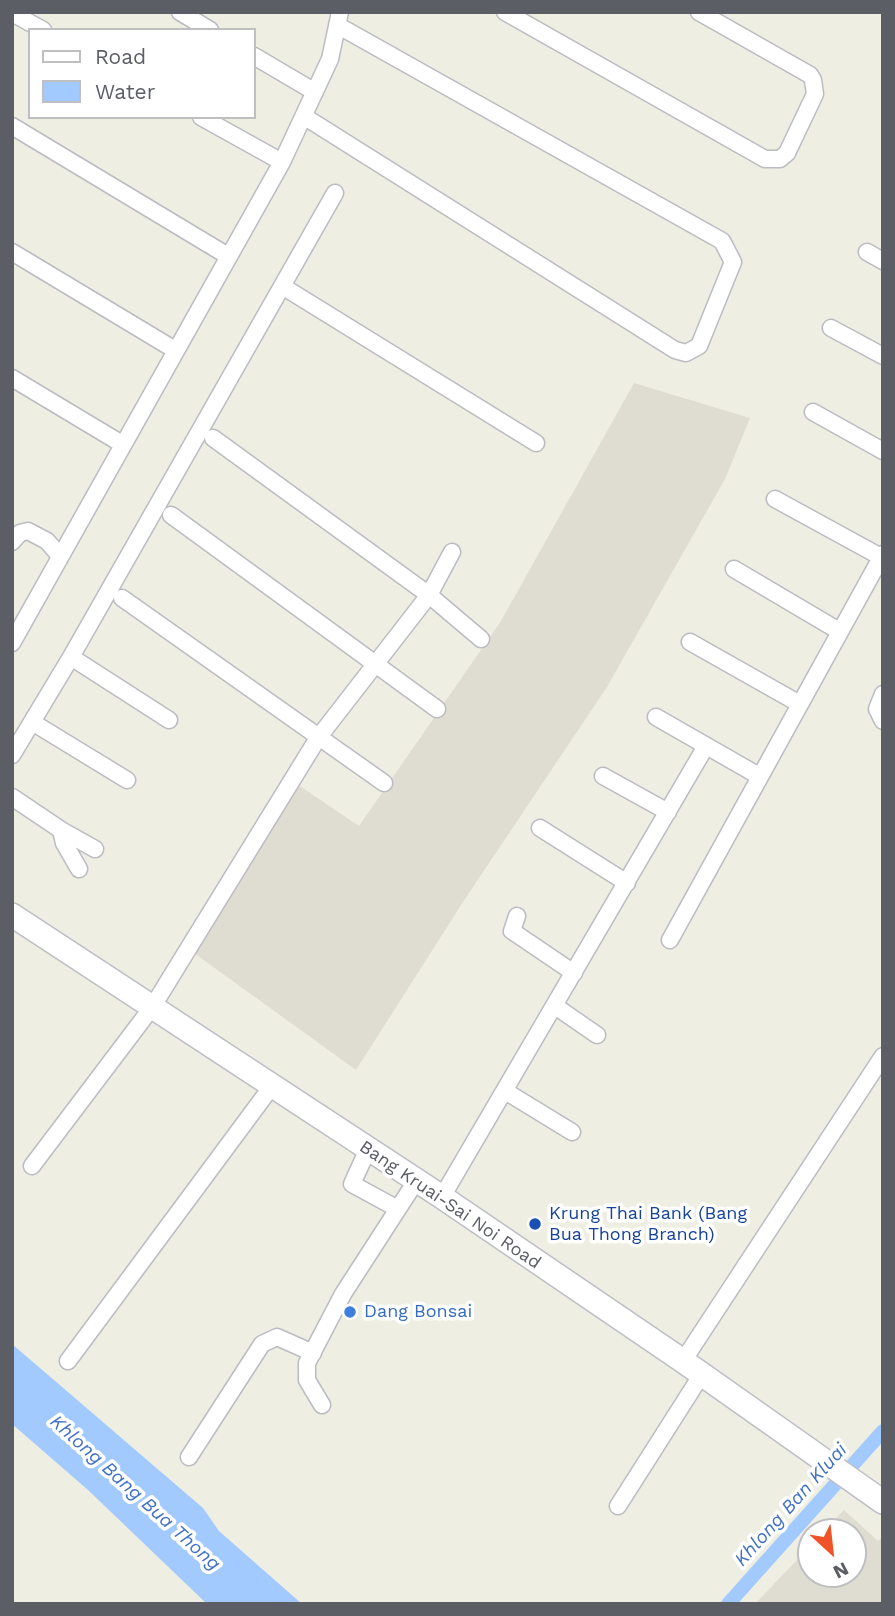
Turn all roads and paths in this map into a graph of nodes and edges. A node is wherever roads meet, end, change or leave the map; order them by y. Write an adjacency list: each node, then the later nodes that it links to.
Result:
1 (180, 12): 7 (street)
2 (505, 12): 3 (street)
3 (699, 12)
4 (12, 13): 6 (street)
5 (338, 16): 9 (street); 10 (street)
6 (39, 28)
7 (207, 28)
8 (256, 57): 9 (street)
9 (315, 92): 10 (street)
10 (305, 117): 13 (street)
11 (205, 119): 13 (street)
12 (12, 126): 17 (street)
13 (282, 162): 17 (street)
14 (335, 193): 19 (street)
15 (12, 252): 21 (street)
16 (867, 252): 18 (street)
17 (228, 256): 21 (street)
18 (883, 261)
19 (282, 286): 26 (street); 42 (street)
20 (831, 328): 22 (street)
21 (175, 350): 27 (street)
22 (883, 356)
23 (12, 378): 27 (street)
24 (813, 412): 28 (street)
25 (213, 438): 36 (street)
26 (536, 443)
27 (122, 444): 33 (street)
28 (883, 452)
29 (775, 499): 34 (street)
30 (171, 515): 43 (street)
31 (12, 542): 33 (street)
32 (453, 552): 36 (street)
33 (60, 556): 41 (street)
34 (882, 556): 38 (street)
35 (734, 569): 38 (street)
36 (429, 595): 39 (street); 43 (street)
37 (122, 598): 51 (street)
38 (839, 631): 45 (street)
39 (481, 639)
40 (690, 642): 45 (street)
41 (12, 643)
42 (71, 657): 48 (street); 50 (street)
43 (377, 664): 46 (street); 51 (street)
44 (883, 694): 49 (street)
45 (798, 703): 55 (street)
46 (437, 709)
47 (656, 718): 52 (street)
48 (169, 720)
49 (883, 721)
50 (33, 722): 53 (street); 56 (street)
51 (318, 738): 57 (street); 69 (street)
52 (706, 746): 55 (street); 59 (street)
53 (12, 755)
54 (603, 776): 59 (street)
55 (759, 776): 67 (street)
56 (127, 780)
57 (384, 783)
58 (12, 797): 61 (street)
59 (668, 812): 64 (street)
60 (540, 828): 64 (street)
61 (61, 830): 62 (street); 63 (street)
62 (94, 849)
63 (79, 869)
64 (627, 883): 68 (street)
65 (12, 915): 69 (main road, Bang Kruai-Sai Noi Road)
66 (517, 916): 68 (street)
67 (670, 940)
68 (574, 973): 70 (street)
69 (153, 1006): 73 (main road, Bang Kruai-Sai Noi Road); 77 (street)
70 (555, 1006): 71 (street); 74 (street)
71 (597, 1035)
72 (883, 1056): 83 (street)
73 (272, 1086): 76 (main road, Bang Kruai-Sai Noi Road); 82 (street)
74 (505, 1091): 75 (street); 79 (street)
75 (572, 1132)
76 (368, 1149): 78 (main road, Bang Kruai-Sai Noi Road); 80 (street)
77 (32, 1166)
78 (416, 1181): 79 (main road, Bang Kruai-Sai Noi Road); 80 (street)
79 (442, 1198): 83 (main road, Bang Kruai-Sai Noi Road)
80 (398, 1209): 81 (street)
81 (313, 1353): 85 (street); 86 (street)
82 (68, 1361)
83 (683, 1361): 84 (main road, Bang Kruai-Sai Noi Road)
84 (702, 1374): 87 (main road, Bang Kruai-Sai Noi Road); 88 (street)
85 (322, 1405)
86 (189, 1457)
87 (883, 1502)
88 (618, 1506)

